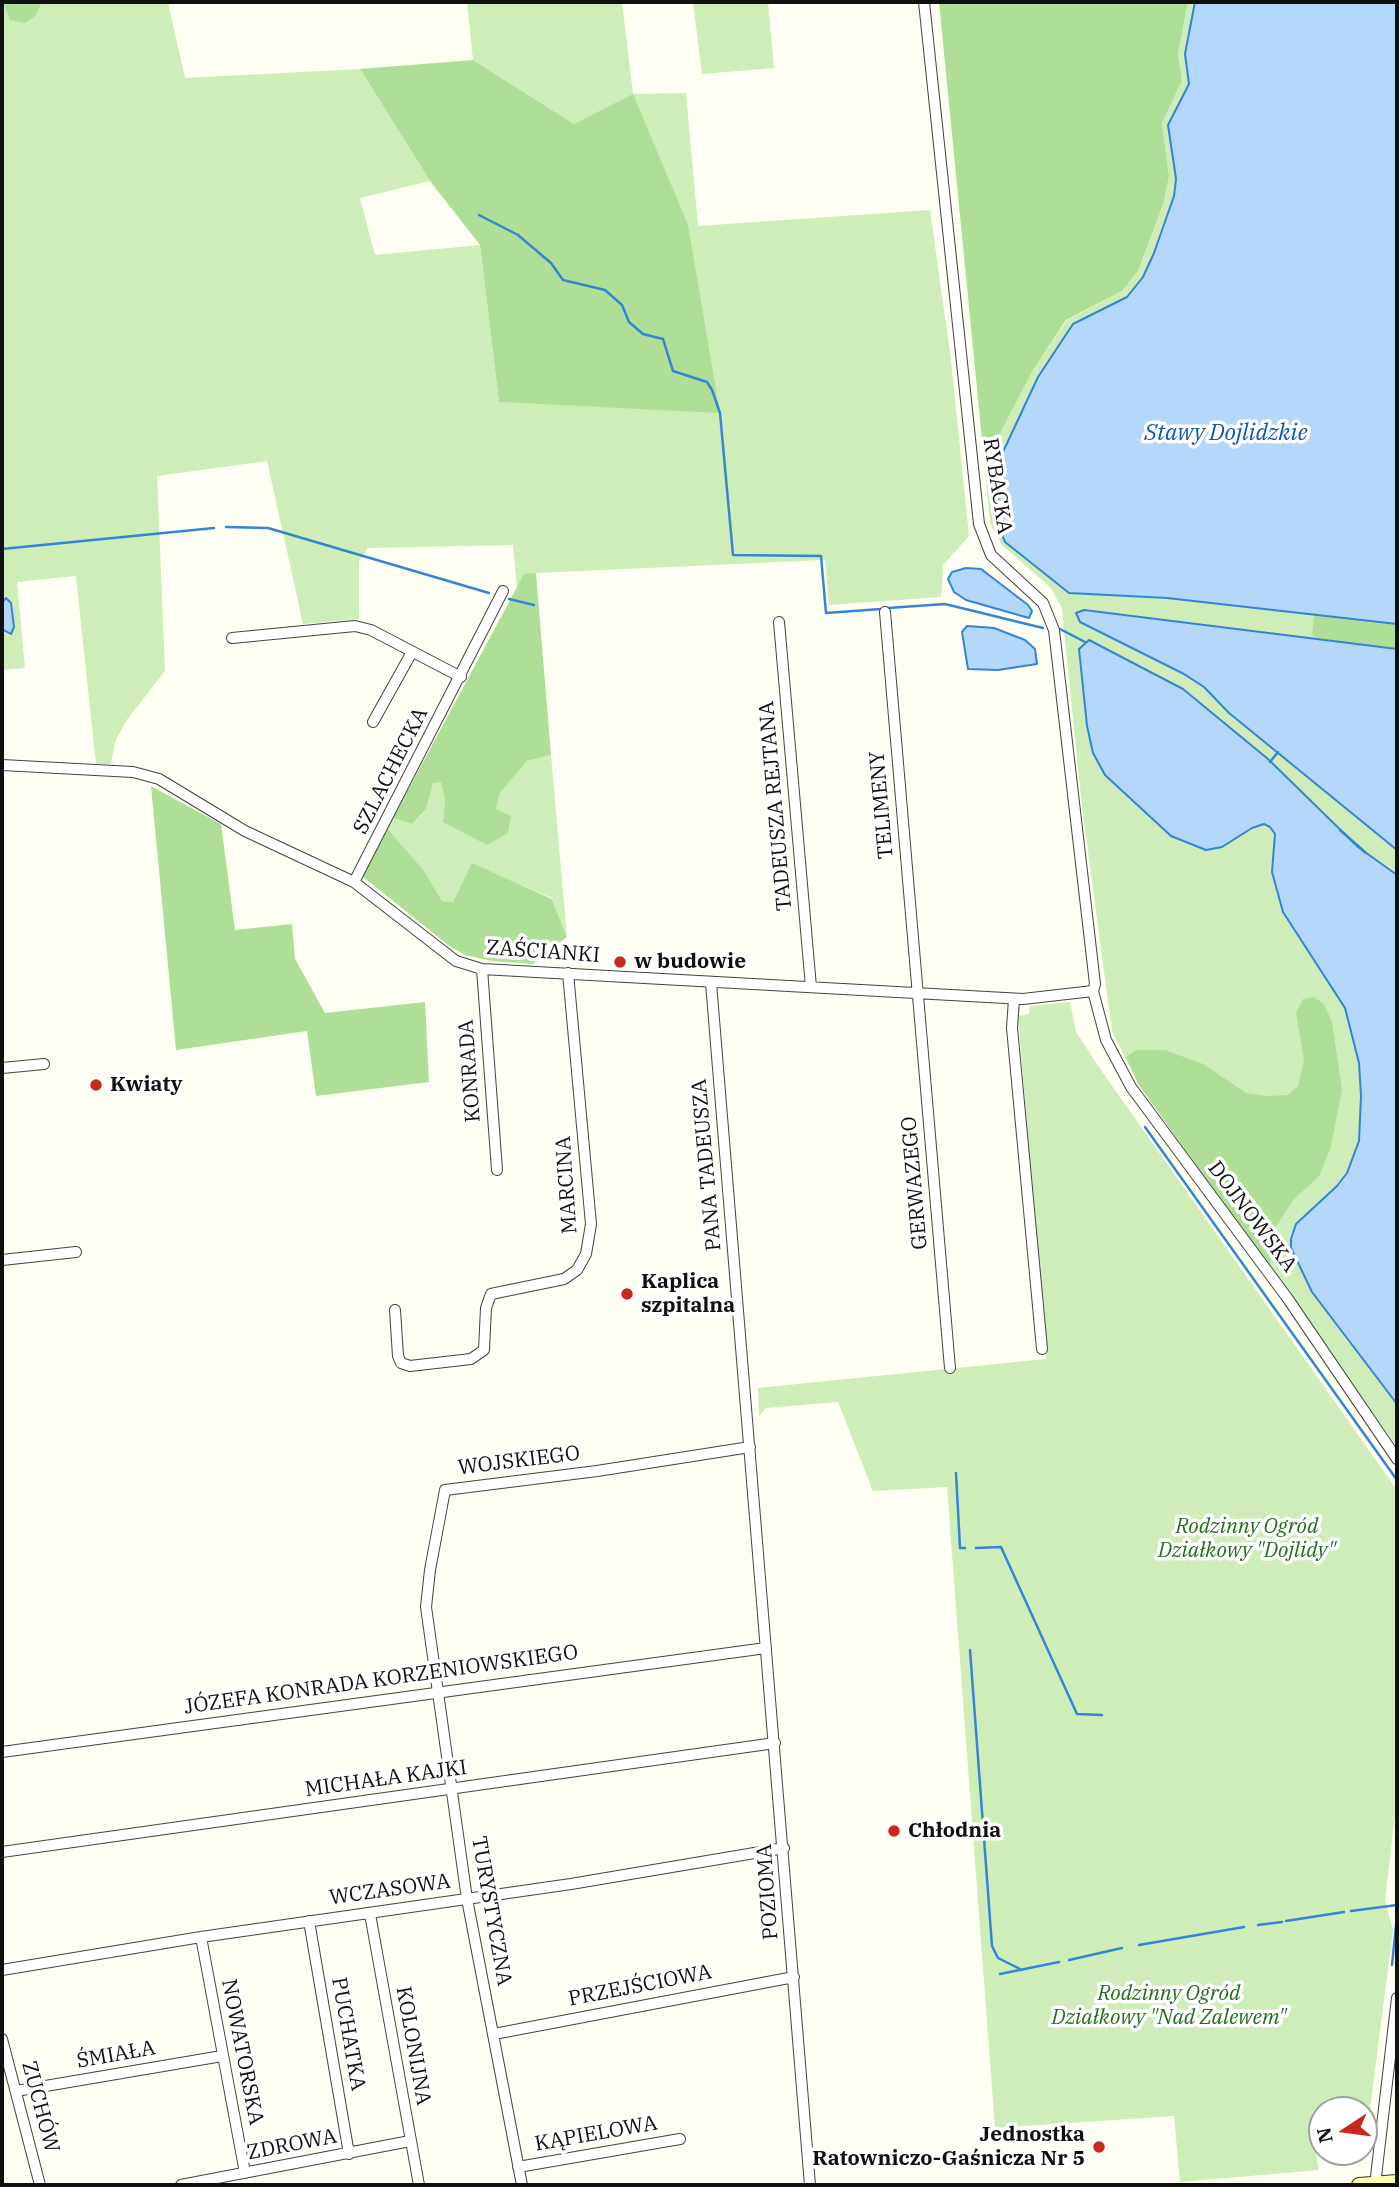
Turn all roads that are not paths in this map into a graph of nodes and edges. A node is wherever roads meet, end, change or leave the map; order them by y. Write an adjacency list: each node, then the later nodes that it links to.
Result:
1 (925, 2): 15 (street, RYBACKA)
2 (503, 591): 7 (street, SZLACHECKA)
3 (885, 612): 16 (street, TELIMENY)
4 (779, 622): 14 (street, TADEUSZA REJTANA)
5 (232, 638): 6 (street)
6 (412, 652): 7 (street); 8 (street, SZLACHECKA)
7 (461, 677): 10 (street, SZLACHECKA)
8 (373, 722)
9 (2, 765): 10 (street, ZAŚCIANKI)
10 (354, 882): 11 (street, ZAŚCIANKI)
11 (482, 969): 12 (street, ZAŚCIANKI); 20 (street, KONRADA)
12 (568, 973): 13 (street, ZAŚCIANKI); 23 (street, MARCINA)
13 (711, 983): 14 (street, ZAŚCIANKI); 26 (street, PANA TADEUSZA)
14 (811, 987): 16 (street, ZAŚCIANKI)
15 (1093, 991): 17 (street, ZAŚCIANKI); 27 (street, DOJNOWSKA)
16 (918, 994): 17 (street, ZAŚCIANKI); 25 (street, GERWAZEGO)
17 (1014, 999): 24 (street)
18 (44, 1063): 19 (street)
19 (2, 1068)
20 (497, 1171)
21 (76, 1252): 22 (street)
22 (2, 1260)
23 (395, 1310)
24 (1042, 1349)
25 (950, 1368)
26 (750, 1447): 28 (street, PANA TADEUSZA); 29 (street, WOJSKIEGO)
27 (1397, 1459)
28 (761, 1596): 30 (street, POZIOMA)
29 (431, 1642): 31 (street, TURYSTYCZNA)
30 (766, 1648): 31 (street, JÓZEFA KONRADA KORZENIOWSKIEGO); 32 (street, POZIOMA)
31 (439, 1691): 33 (street, JÓZEFA KONRADA KORZENIOWSKIEGO); 34 (street, TURYSTYCZNA)
32 (775, 1743): 34 (street, MICHAŁA KAJKI); 35 (street, POZIOMA)
33 (2, 1752)
34 (451, 1789): 36 (street, MICHAŁA KAJKI); 37 (street, TURYSTYCZNA)
35 (783, 1848): 37 (street, WCZASOWA); 42 (street, POZIOMA)
36 (2, 1852)
37 (467, 1899): 38 (street, WCZASOWA); 44 (street, TURYSTYCZNA)
38 (370, 1914): 39 (street, WCZASOWA); 49 (street, KOLONIJNA)
39 (309, 1921): 40 (street, WCZASOWA); 50 (street, PUCHATKA)
40 (201, 1937): 41 (street, WCZASOWA); 46 (street, NOWATORSKA)
41 (2, 1970)
42 (794, 1977): 44 (street, PRZEJŚCIOWA); 59 (street, POZIOMA)
43 (1397, 1998): 54 (street)
44 (494, 2034): 51 (street, TURYSTYCZNA)
45 (2, 2039): 47 (street, ZUCHÓW)
46 (222, 2056): 47 (street, ŚMIAŁA); 52 (street, NOWATORSKA)
47 (16, 2091): 55 (street, ZUCHÓW)
48 (680, 2139): 51 (street, KĄPIELOWA)
49 (410, 2141): 50 (street, ZDROWA); 57 (street, KOLONIJNA)
50 (349, 2154): 52 (street, ZDROWA)
51 (519, 2167): 58 (street, TURYSTYCZNA)
52 (245, 2173): 56 (street, ZDROWA)
53 (1397, 2182): 54 (street)
54 (1376, 2184): 60 (street)
55 (40, 2185)
56 (181, 2185)
57 (419, 2185)
58 (522, 2185)
59 (810, 2185)
60 (1359, 2185)

